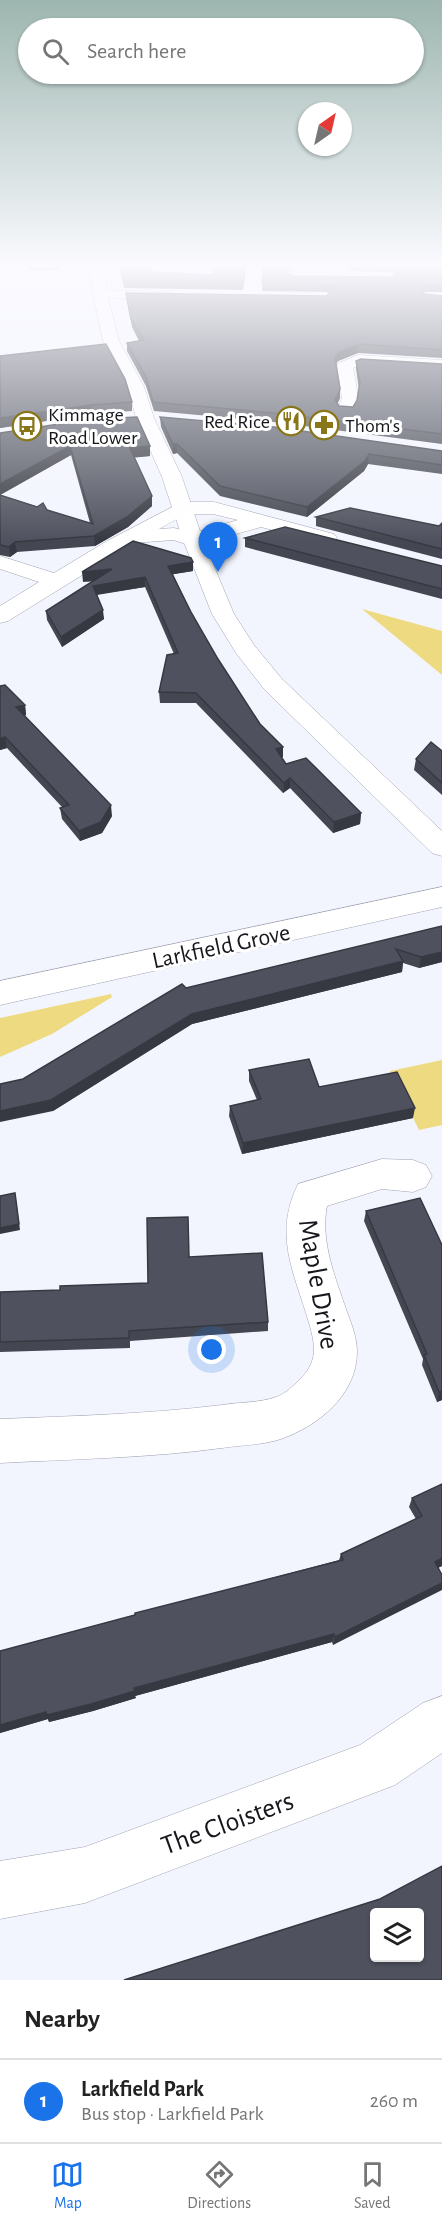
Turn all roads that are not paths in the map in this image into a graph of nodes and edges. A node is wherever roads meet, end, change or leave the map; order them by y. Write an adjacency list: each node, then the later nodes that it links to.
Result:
1 (119, 355): 4 (street)
2 (442, 364): 3 (street)
3 (346, 410)
4 (136, 418): 5 (street); 6 (street)
5 (168, 419)
6 (182, 508): 7 (street); 8 (street); 9 (street)
7 (258, 521): 9 (street); 10 (street)
8 (125, 539): 9 (street); 12 (street)
9 (193, 540): 14 (street)
10 (342, 542)
11 (0, 562): 12 (street)
12 (57, 581): 13 (street)
13 (0, 616)
14 (442, 847)
15 (442, 897): 16 (street, Larkfield Grove)
16 (0, 993)
17 (413, 1176): 18 (street, Maple Drive)
18 (0, 1441)
19 (442, 1722): 20 (street, The Cloisters)
20 (0, 1890)

